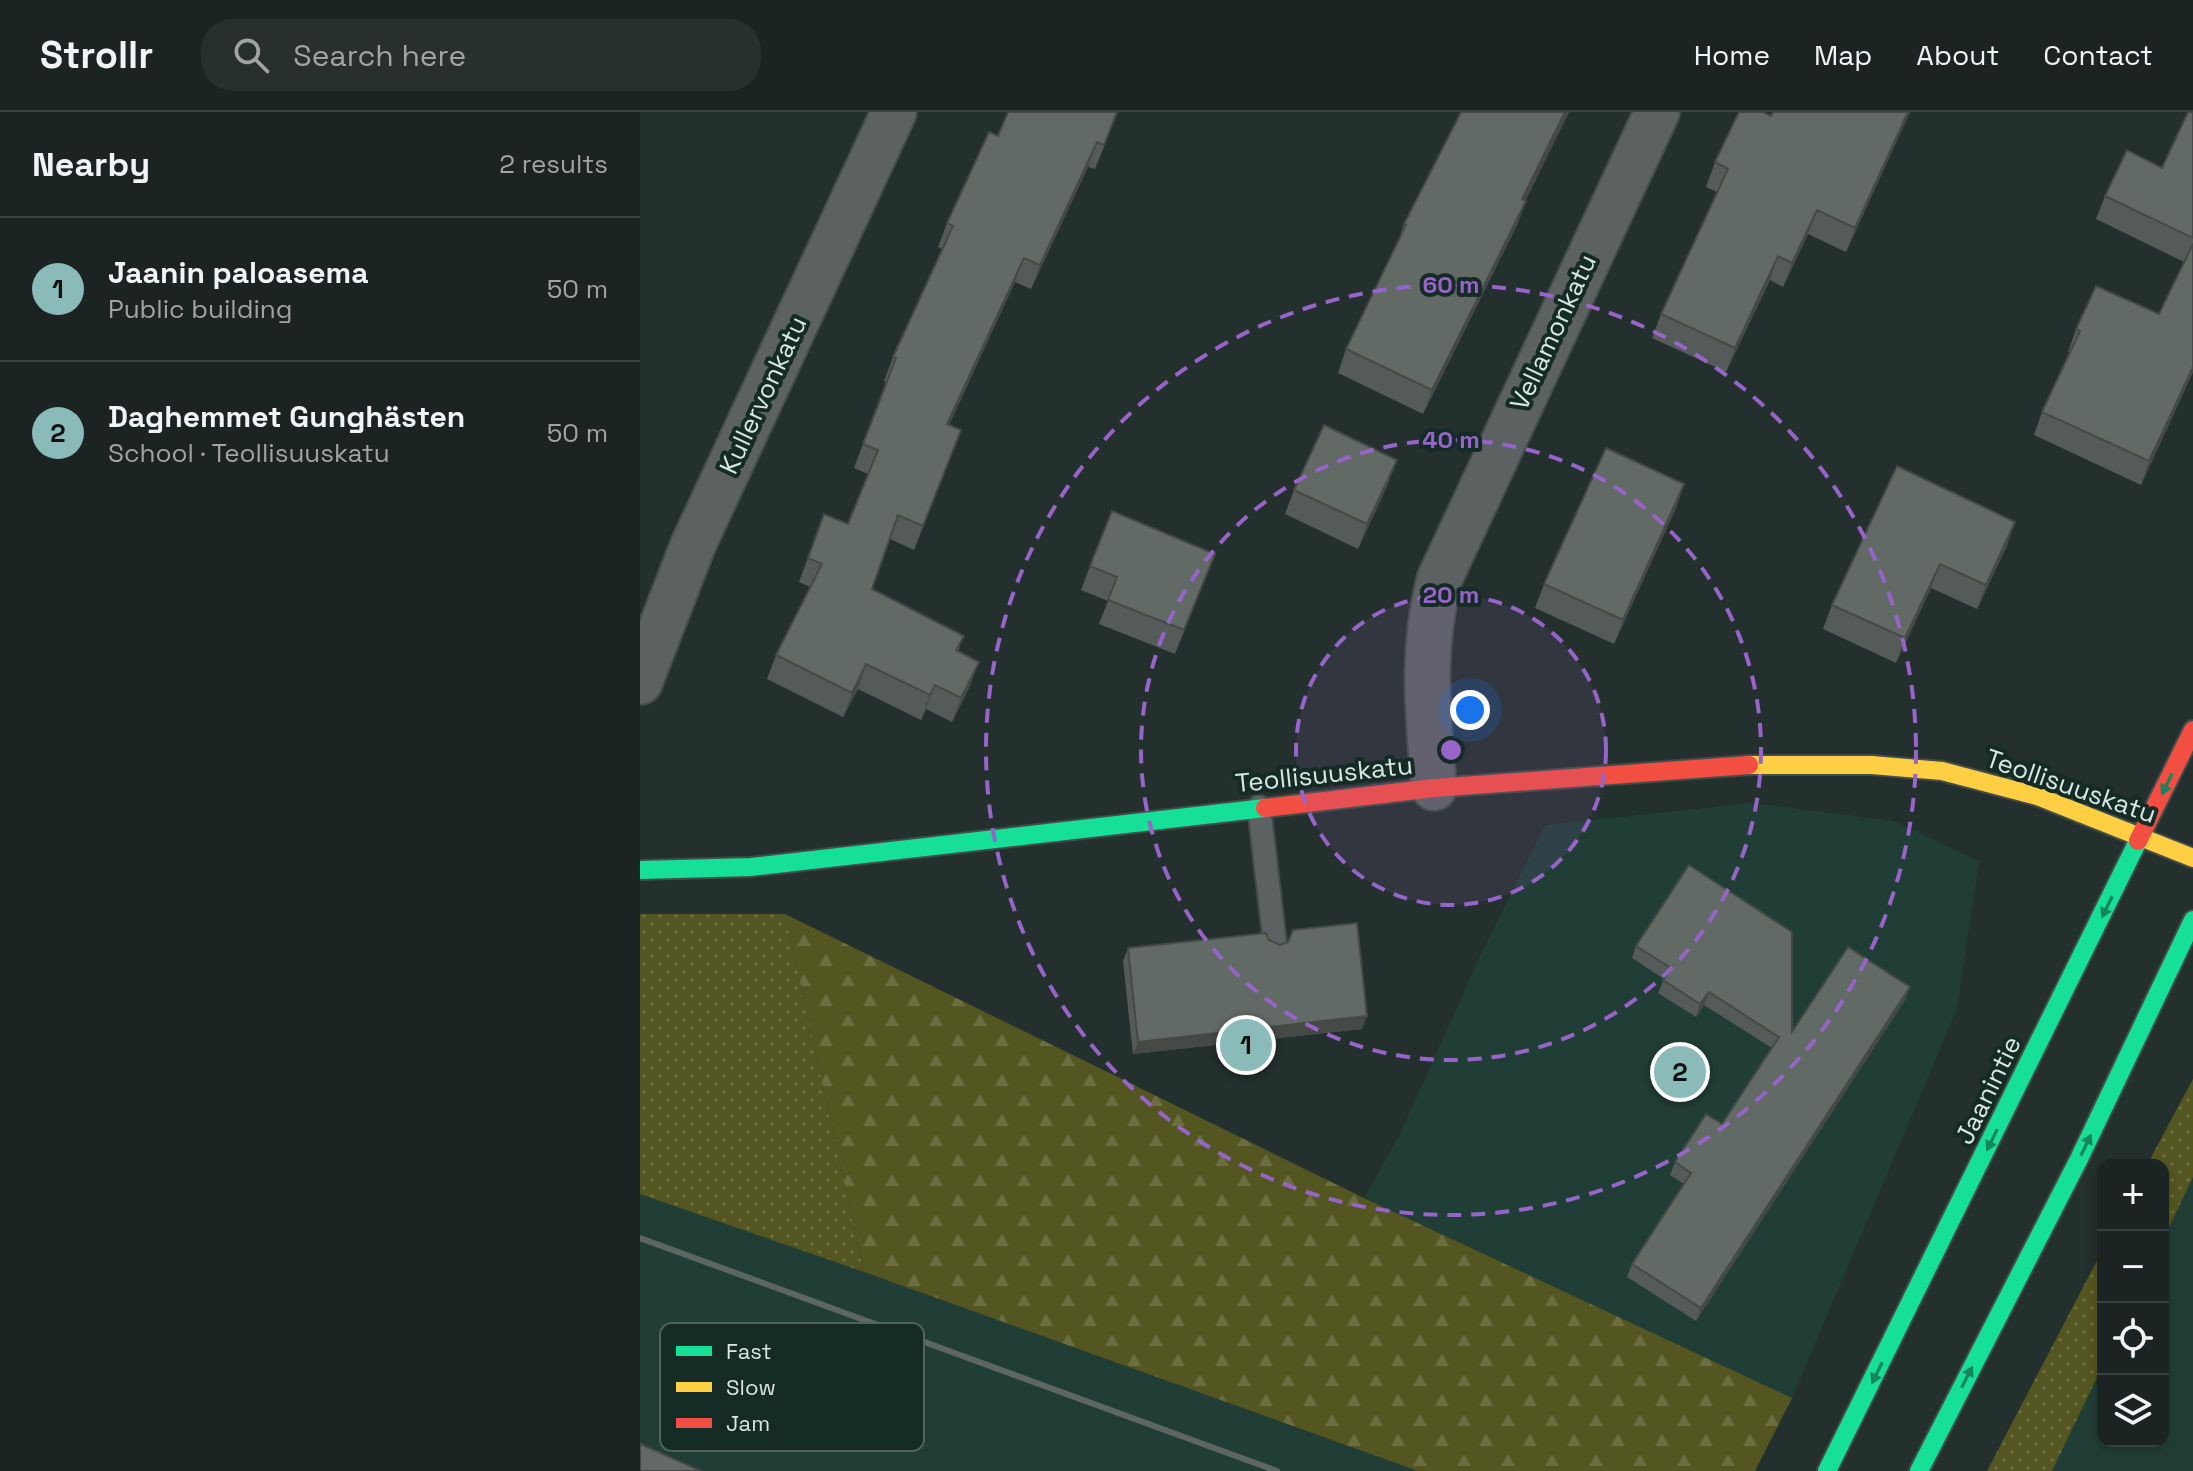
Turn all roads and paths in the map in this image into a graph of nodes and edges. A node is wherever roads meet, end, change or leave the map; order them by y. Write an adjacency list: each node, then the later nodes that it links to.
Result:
1 (894, 112): 3 (street, Kullervonkatu)
2 (1657, 112): 5 (street, Vellamonkatu)
3 (640, 682)
4 (2193, 730): 7 (street, Jaanintie, one-way to 7)
5 (1434, 788): 6 (street, Teollisuuskatu); 7 (street, Teollisuuskatu)
6 (1259, 807): 9 (street, Teollisuuskatu); 11 (lane)
7 (2141, 837): 8 (street, Teollisuuskatu); 12 (street, Jaanintie, one-way to 12)
8 (2193, 858)
9 (640, 870)
10 (2193, 920): 13 (street, one-way to 10)
11 (1275, 944)
12 (1827, 1471)
13 (1919, 1471)

